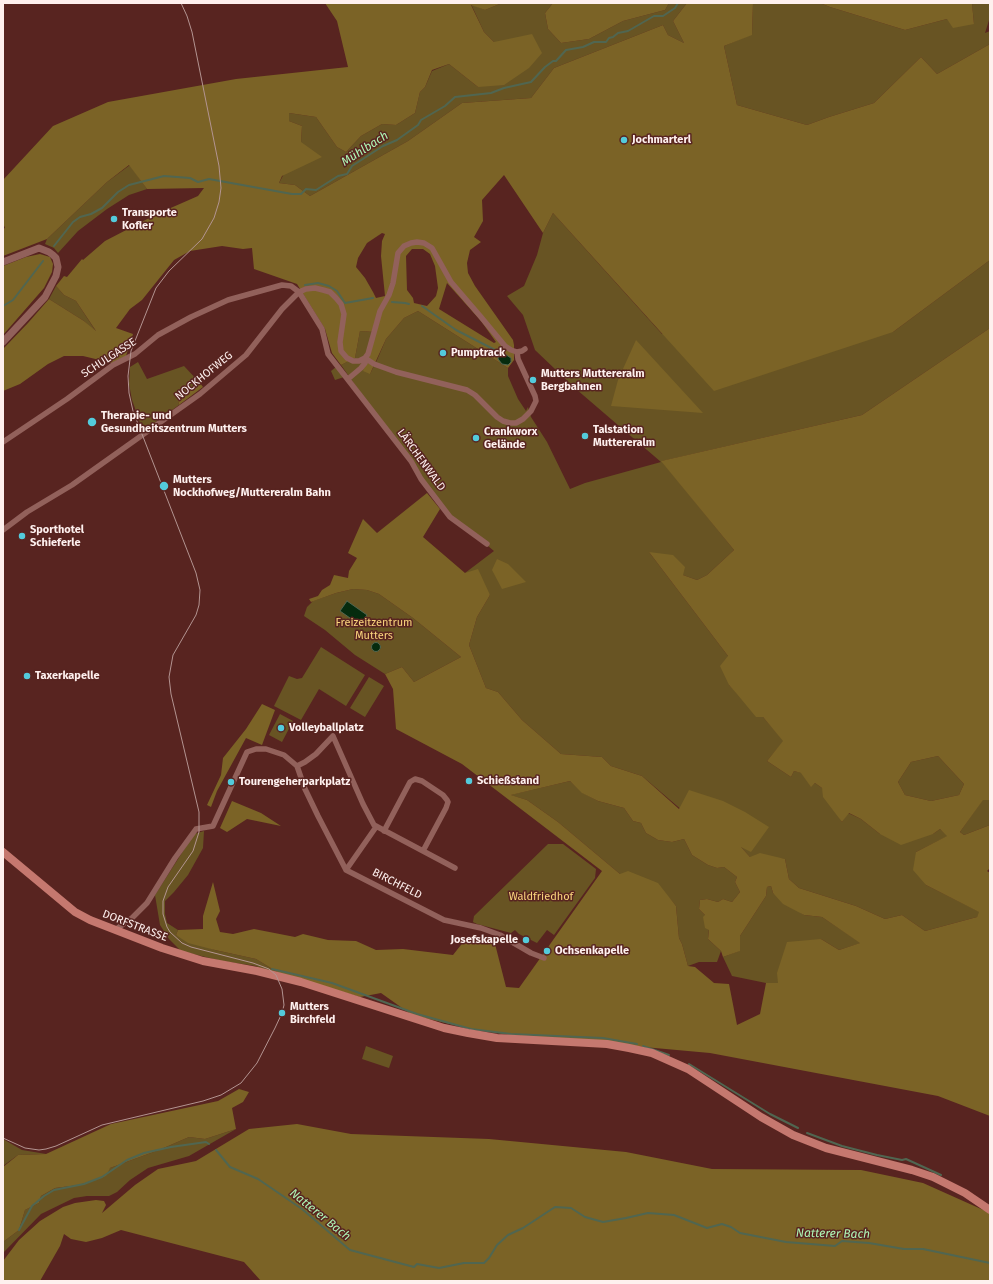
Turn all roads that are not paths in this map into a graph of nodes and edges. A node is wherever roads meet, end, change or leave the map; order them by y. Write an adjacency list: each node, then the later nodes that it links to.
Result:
1 (3, 262): 3 (street)
2 (299, 292): 6 (street); 7 (street, LÄRCHENWALD); 8 (street, SCHULGASSE); 9 (street, NOCKHOFWEG)
3 (3, 342)
4 (525, 349): 5 (street)
5 (517, 352): 6 (street); 6 (street)
6 (366, 358): 7 (street)
7 (348, 379): 10 (street, LÄRCHENWALD)
8 (3, 442)
9 (3, 530)
10 (487, 544)
11 (297, 766): 12 (street); 17 (street); 18 (street)
12 (376, 827): 13 (street); 17 (street)
13 (384, 831): 14 (street); 14 (street)
14 (423, 851): 16 (street)
15 (3, 852): 18 (main road, DORFSTRASSE)
16 (455, 868)
17 (346, 870): 19 (street, BIRCHFELD)
18 (115, 930): 20 (main road, DORFSTRASSE)
19 (544, 958)
20 (990, 1210)

